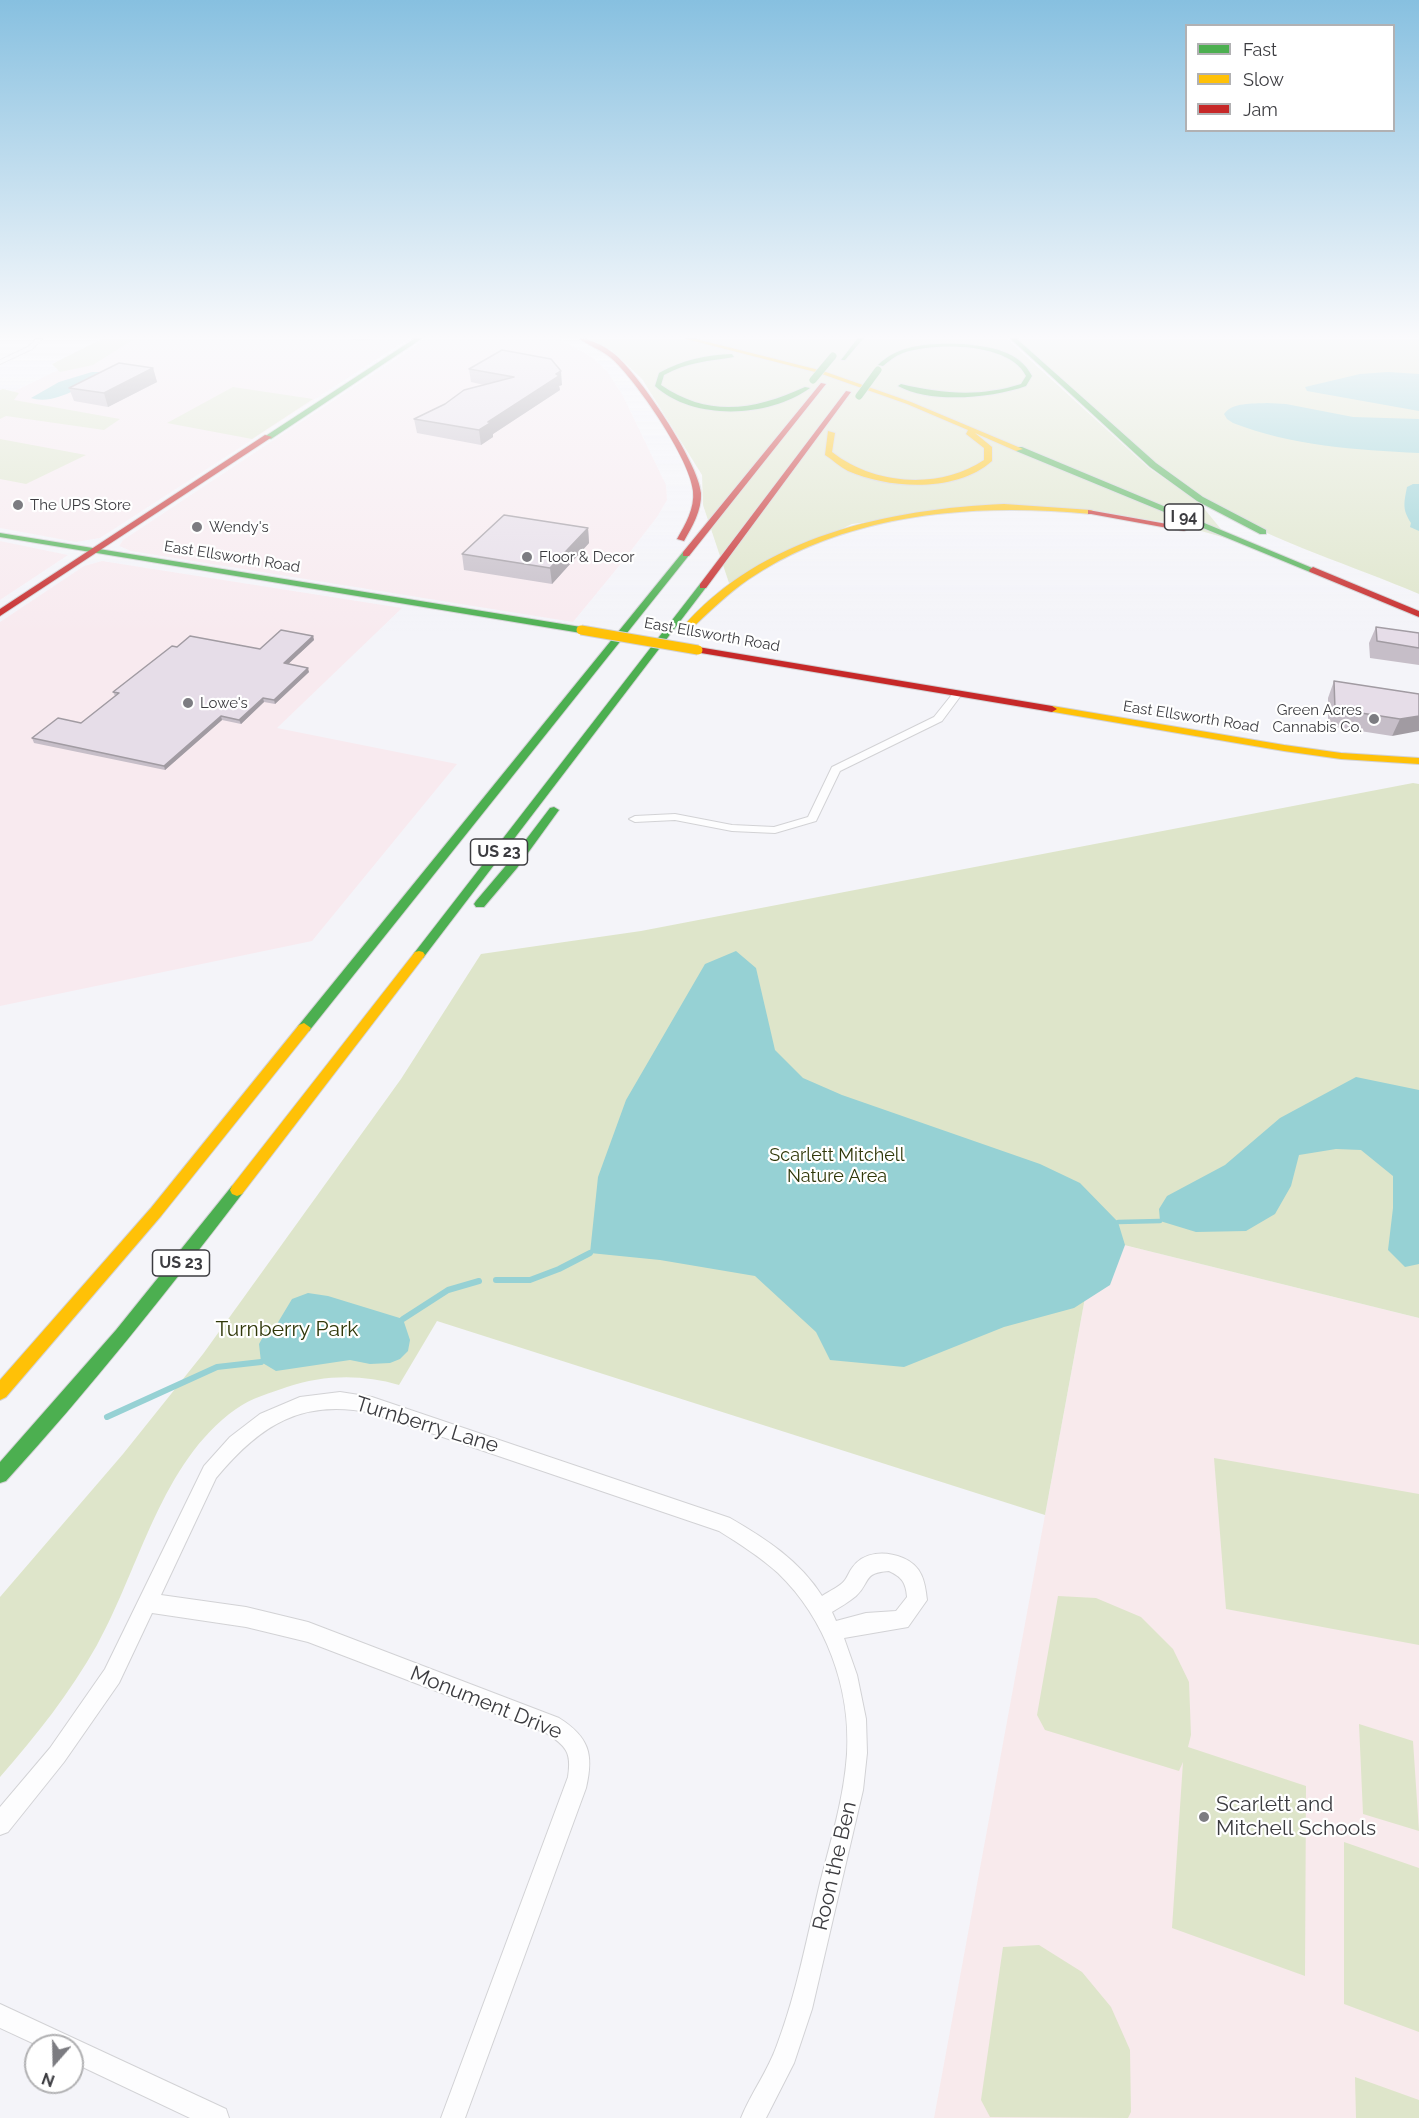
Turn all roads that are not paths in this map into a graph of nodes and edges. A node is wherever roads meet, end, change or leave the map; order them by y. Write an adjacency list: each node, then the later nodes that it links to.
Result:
1 (267, 438): 15 (main road)
2 (671, 438): 14 (main road)
3 (768, 438): 14 (main road)
4 (771, 438): 32 (main road, US 23)
5 (816, 438): 33 (main road, US 23)
6 (827, 438): 22 (main road)
7 (830, 438): 8 (main road)
8 (979, 438)
9 (994, 438): 18 (main road, I 94)
10 (1012, 438): 17 (main road, I 94)
11 (1124, 438): 12 (main road)
12 (1175, 496)
13 (0, 535): 15 (main road, East Ellsworth Road)
14 (681, 539): 16 (main road)
15 (94, 551): 19 (main road); 25 (main road, East Ellsworth Road, bridge)
16 (643, 585)
17 (1419, 602)
18 (1403, 607): 20 (main road, I 94); 22 (main road)
19 (0, 613)
20 (1419, 614)
21 (614, 620): 23 (main road)
22 (687, 628): 24 (main road)
23 (594, 644)
24 (661, 663)
25 (957, 694): 27 (main road, East Ellsworth Road); 29 (street)
26 (509, 751): 32 (main road)
27 (1419, 761)
28 (560, 802): 30 (main road)
29 (635, 819)
30 (467, 919)
31 (436, 955): 33 (main road)
32 (350, 971): 34 (main road, US 23)
33 (353, 1043): 35 (main road, US 23)
34 (0, 1392)
35 (0, 1475)
36 (149, 1603): 37 (street, Turnberry Lane); 39 (street, Turnberry Lane); 44 (street, Monument Drive)
37 (821, 1608): 38 (street, Roon the Ben); 38 (street)
38 (833, 1632): 45 (street, Roon the Ben)
39 (0, 1824)
40 (0, 2016): 41 (street)
41 (38, 2034)
42 (84, 2056): 43 (street)
43 (217, 2118)
44 (453, 2118)
45 (753, 2118)

